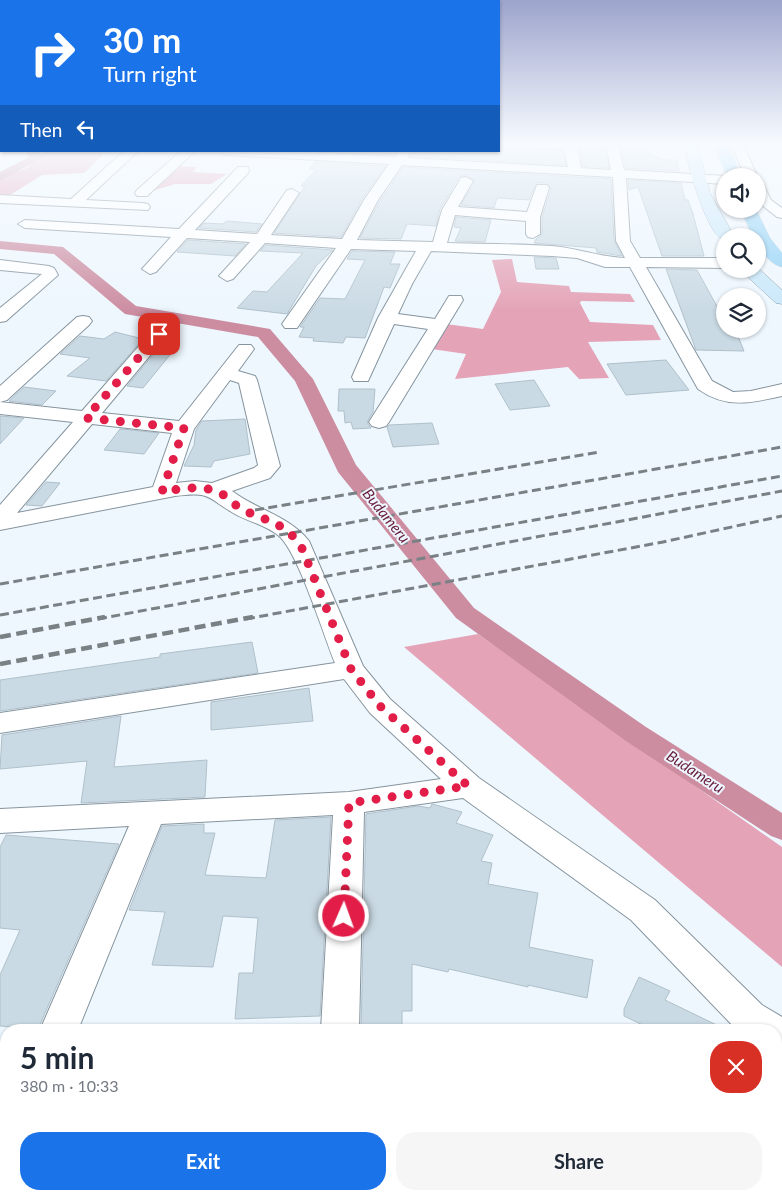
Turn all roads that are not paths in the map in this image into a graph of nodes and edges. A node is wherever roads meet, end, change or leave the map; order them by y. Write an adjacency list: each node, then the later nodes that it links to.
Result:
1 (18, 200): 10 (street)
2 (77, 200): 10 (street)
3 (215, 200): 19 (street)
4 (287, 200): 20 (street)
5 (374, 200): 21 (street)
6 (455, 200): 13 (street)
7 (538, 200): 15 (street)
8 (621, 200): 24 (street)
9 (707, 200): 18 (street)
10 (74, 203): 12 (street)
11 (766, 203): 14 (street)
12 (143, 207)
13 (450, 210): 15 (street); 22 (street)
14 (782, 214)
15 (533, 217): 23 (street)
16 (752, 218): 25 (main road)
17 (25, 224): 19 (street)
18 (722, 228)
19 (184, 233): 20 (street); 28 (street)
20 (262, 238): 21 (street); 29 (street)
21 (347, 244): 22 (street); 36 (street)
22 (433, 246): 23 (street); 34 (street)
23 (534, 250): 24 (street)
24 (633, 262): 26 (street); 42 (street)
25 (782, 262)
26 (716, 263)
27 (0, 265): 33 (street)
28 (150, 269)
29 (227, 276)
30 (759, 278): 31 (street)
31 (782, 298)
32 (455, 300): 37 (street)
33 (0, 317)
34 (387, 318): 37 (street); 41 (street)
35 (83, 321): 43 (street)
36 (291, 324)
37 (440, 324): 46 (street)
38 (159, 334): 45 (street)
39 (245, 349): 40 (street)
40 (226, 373): 47 (street); 48 (street)
41 (361, 377)
42 (782, 390)
43 (0, 396)
44 (0, 408): 45 (street)
45 (86, 418): 47 (street); 50 (street)
46 (379, 422)
47 (184, 428): 49 (street)
48 (214, 490): 49 (street); 52 (street)
49 (162, 492): 51 (street)
50 (0, 519)
51 (0, 523)
52 (351, 669): 53 (street); 54 (street)
53 (0, 723)
54 (468, 786): 55 (street); 60 (street)
55 (349, 803): 56 (street); 59 (street)
56 (149, 815): 57 (street); 58 (street)
57 (0, 821)
58 (62, 1024)
59 (340, 1024)
60 (758, 1024)

